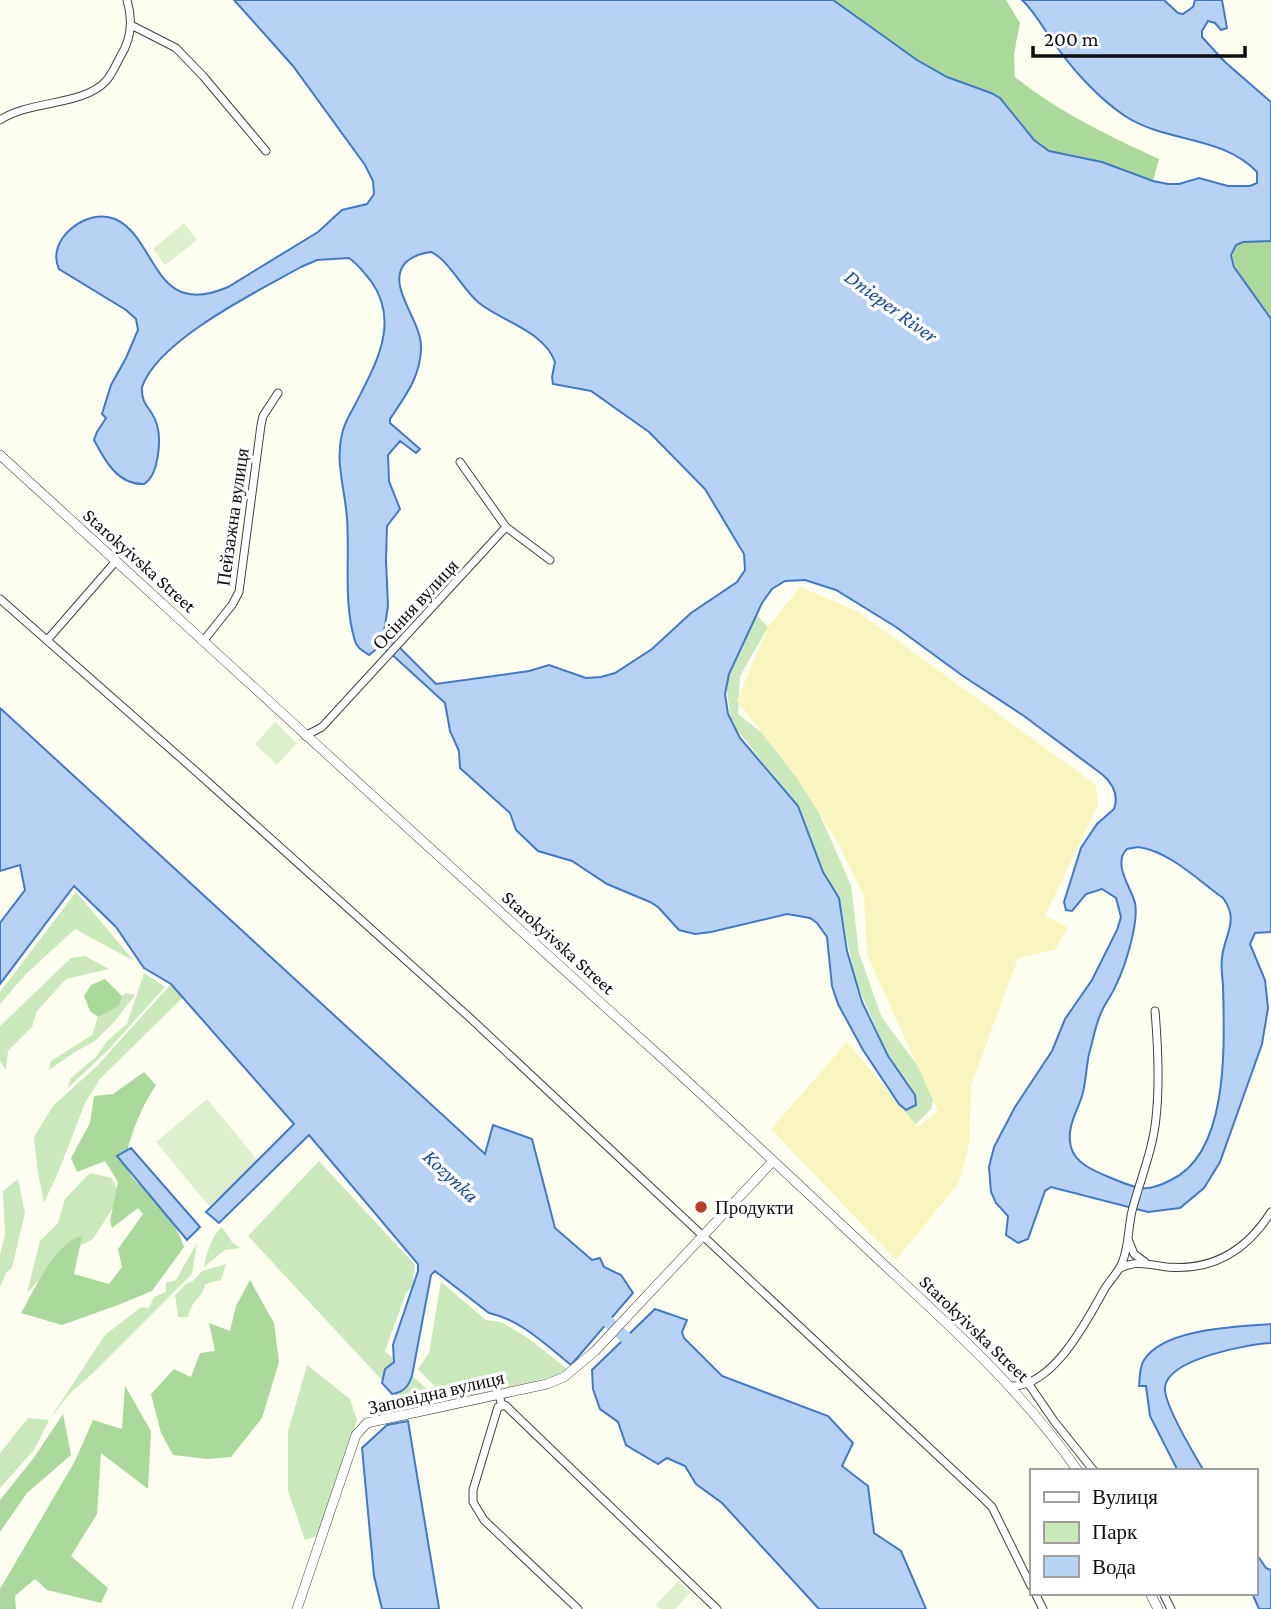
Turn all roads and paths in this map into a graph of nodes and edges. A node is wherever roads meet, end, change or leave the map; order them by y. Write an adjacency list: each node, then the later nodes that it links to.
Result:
1 (127, 0): 2 (street)
2 (131, 24): 3 (street); 4 (street)
3 (0, 120)
4 (266, 151)
5 (278, 393): 13 (street, Пейзажна вулиця)
6 (0, 455): 10 (street, Starokyivska Street)
7 (460, 462): 8 (street)
8 (506, 527): 9 (street); 14 (street, Осіння вулиця)
9 (550, 560)
10 (116, 561): 12 (street); 13 (street, Starokyivska Street)
11 (0, 599): 18 (street)
12 (49, 638)
13 (204, 640): 14 (street, Starokyivska Street)
14 (305, 736): 16 (street, Starokyivska Street)
15 (1155, 1011): 19 (street)
16 (773, 1160): 18 (street, Заповідна вулиця); 23 (street, Starokyivska Street)
17 (1271, 1212): 20 (street)
18 (702, 1236): 24 (street, Заповідна вулиця); 28 (street)
19 (1128, 1238): 20 (street); 21 (street)
20 (1148, 1264): 21 (street)
21 (1110, 1280): 22 (street)
22 (1028, 1383): 23 (street); 27 (street)
23 (1011, 1386): 26 (street, Starokyivska Street)
24 (499, 1395): 25 (street); 29 (street, Заповідна вулиця)
25 (502, 1406): 30 (street); 31 (street)
26 (1076, 1469)
27 (1092, 1469)
28 (1030, 1584)
29 (297, 1609)
30 (578, 1609)
31 (717, 1609)

